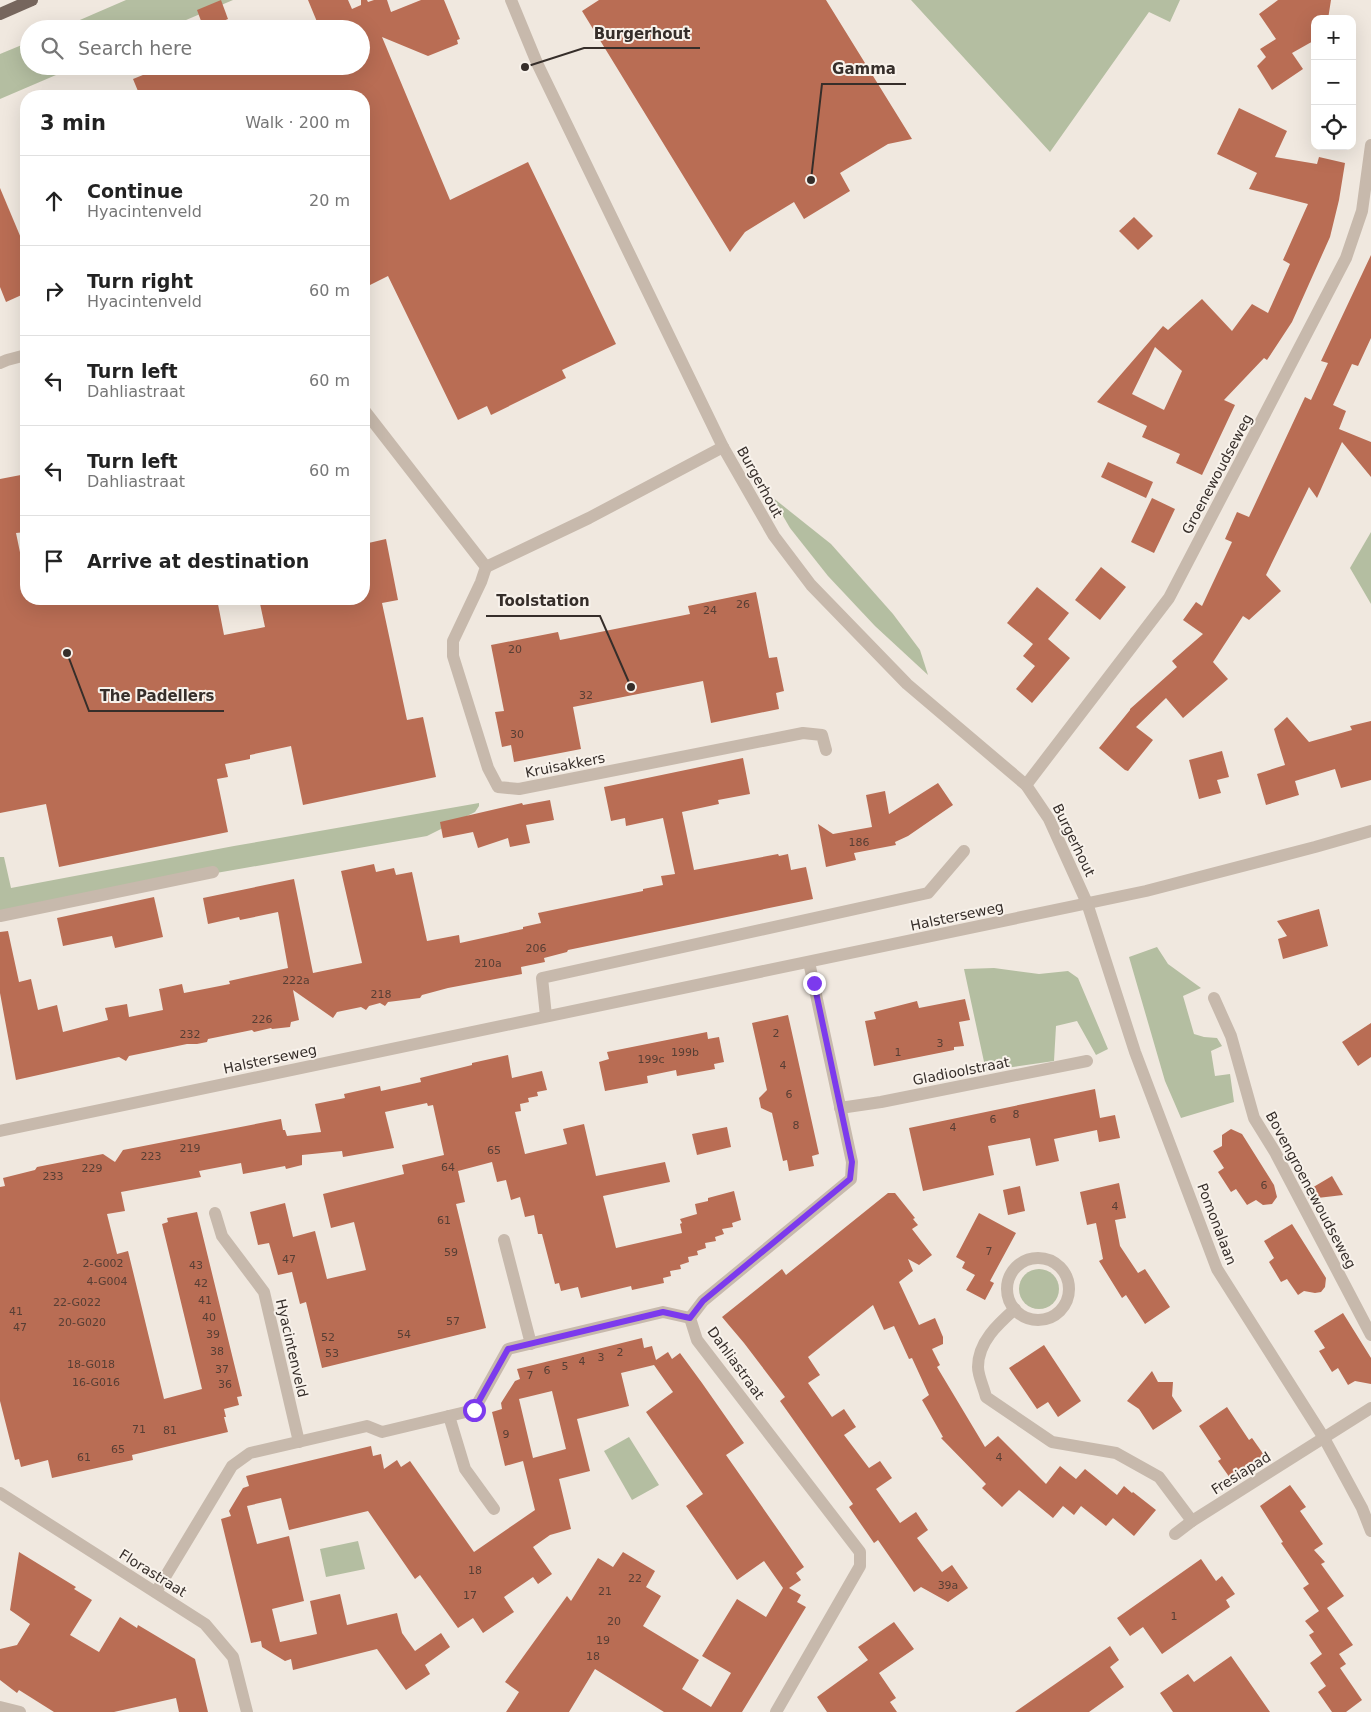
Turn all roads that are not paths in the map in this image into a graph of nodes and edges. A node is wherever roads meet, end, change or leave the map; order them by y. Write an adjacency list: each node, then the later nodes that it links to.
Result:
1 (32, 0): 3 (main road)
2 (511, 0): 8 (street, Burgerhout)
3 (0, 14)
4 (1371, 145): 11 (street, Groenewoudseweg)
5 (20, 357): 6 (street)
6 (0, 363)
7 (370, 418): 9 (street)
8 (723, 447): 9 (street); 11 (street, Burgerhout)
9 (486, 567): 10 (street, Kruisakkers)
10 (826, 750)
11 (1026, 785): 15 (street, Burgerhout)
12 (1371, 831): 15 (street, Halsterseweg)
13 (964, 851): 19 (street, Halsterseweg)
14 (213, 872): 16 (street)
15 (1088, 903): 17 (street, Halsterseweg); 31 (street, Pomonalaan)
16 (0, 916)
17 (809, 962): 19 (street, Halsterseweg); 21 (street, Dahliastraat)
18 (1214, 998): 27 (street, Bovengroenewoudseweg)
19 (546, 1016): 22 (street, Halsterseweg)
20 (1087, 1061): 21 (street, Gladioolstraat)
21 (840, 1108): 26 (street, Dahliastraat)
22 (0, 1131)
23 (215, 1213): 32 (street, Hyacintenveld)
24 (504, 1240): 28 (street)
25 (1016, 1310): 25 (street); 35 (street)
26 (690, 1318): 28 (street); 42 (street, Dahliastraat)
27 (1371, 1335)
28 (531, 1344): 30 (street)
29 (1371, 1408): 31 (street, Fresiapad)
30 (449, 1416): 32 (street); 34 (street)
31 (1324, 1438): 35 (street, Fresiapad); 36 (street, Pomonalaan)
32 (299, 1442): 38 (street)
33 (0, 1494): 38 (street, Florastraat)
34 (494, 1509)
35 (1192, 1521): 37 (street, Fresiapad)
36 (1371, 1531)
37 (1176, 1534)
38 (156, 1592): 41 (street, Florastraat)
39 (0, 1707): 40 (street)
40 (20, 1712)
41 (247, 1712)
42 (776, 1712)

